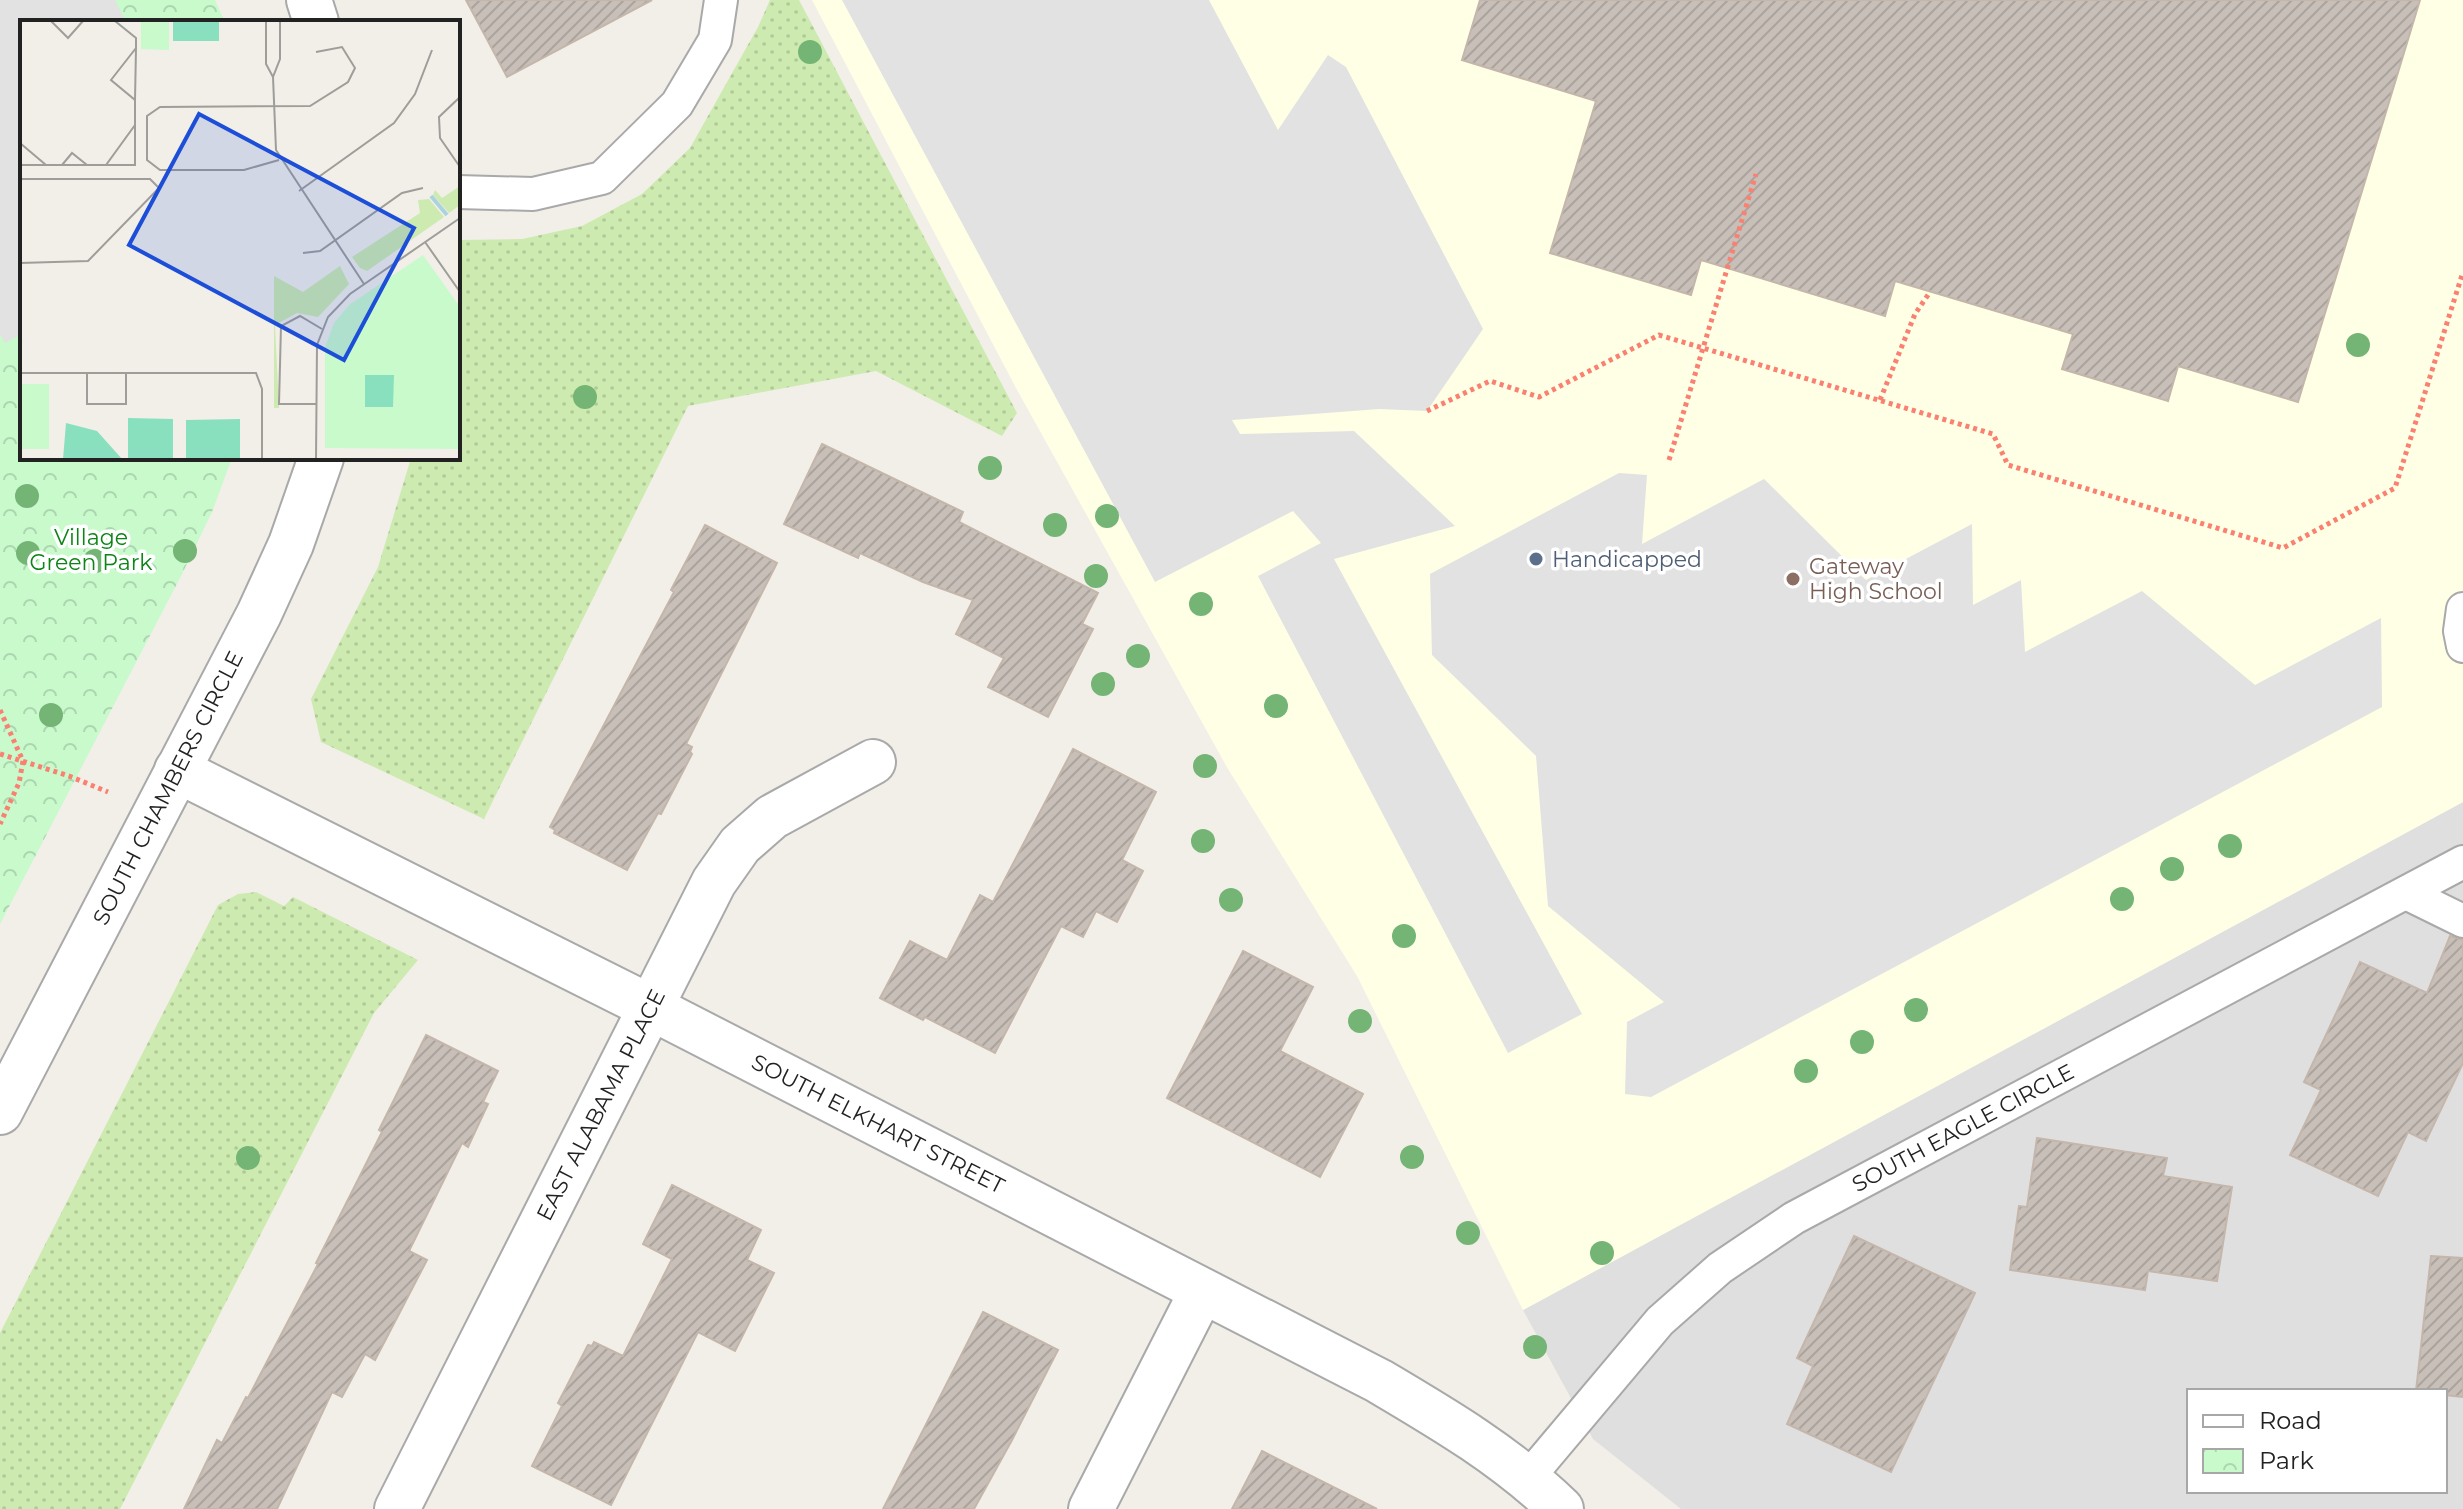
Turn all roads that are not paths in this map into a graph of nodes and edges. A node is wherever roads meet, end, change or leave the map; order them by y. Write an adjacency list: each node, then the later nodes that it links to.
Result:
1 (309, 0): 3 (street)
2 (721, 0): 4 (lane)
3 (315, 20)
4 (460, 192)
5 (320, 460): 9 (street, SOUTH CHAMBERS CIRCLE)
6 (2463, 609): 7 (lane)
7 (2463, 646)
8 (873, 762): 13 (street, EAST ALABAMA PLACE)
9 (177, 770): 13 (street, SOUTH ELKHART STREET); 14 (street, SOUTH CHAMBERS CIRCLE)
10 (2463, 862): 11 (lane, SOUTH EAGLE CIRCLE)
11 (2406, 893): 12 (lane); 16 (lane, SOUTH EAGLE CIRCLE)
12 (2463, 921)
13 (650, 1007): 15 (street, SOUTH ELKHART STREET); 17 (street, EAST ALABAMA PLACE)
14 (0, 1112)
15 (1202, 1291): 16 (street, SOUTH ELKHART STREET); 18 (street)
16 (1527, 1479): 19 (street, SOUTH ELKHART STREET)
17 (397, 1509)
18 (1091, 1509)
19 (1561, 1509)

